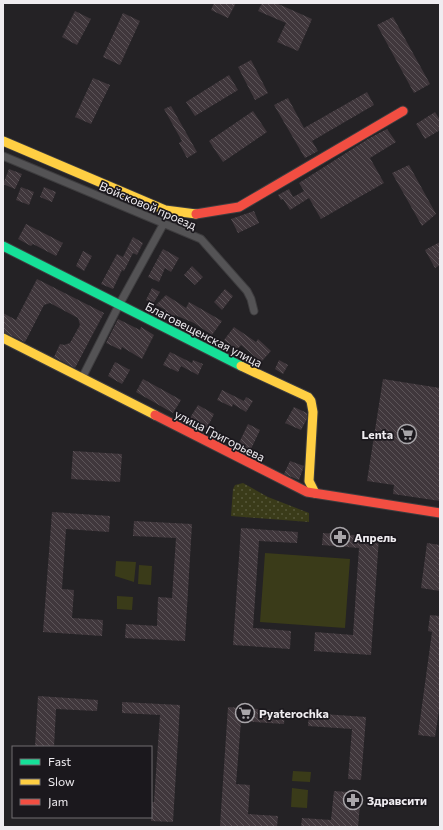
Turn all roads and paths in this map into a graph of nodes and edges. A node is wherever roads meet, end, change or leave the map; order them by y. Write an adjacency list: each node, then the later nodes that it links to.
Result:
1 (402, 111): 2 (street)
2 (3, 141)
3 (3, 156): 4 (street, Войсковой проезд)
4 (164, 223): 6 (street); 7 (street, Войсковой проезд)
5 (3, 246): 6 (street, Благовещенская улица)
6 (119, 305): 9 (street); 10 (street, Благовещенская улица)
7 (254, 311)
8 (3, 338): 9 (street, улица Григорьева)
9 (82, 378): 10 (street, улица Григорьева)
10 (315, 494): 11 (street, улица Григорьева)
11 (440, 513)

